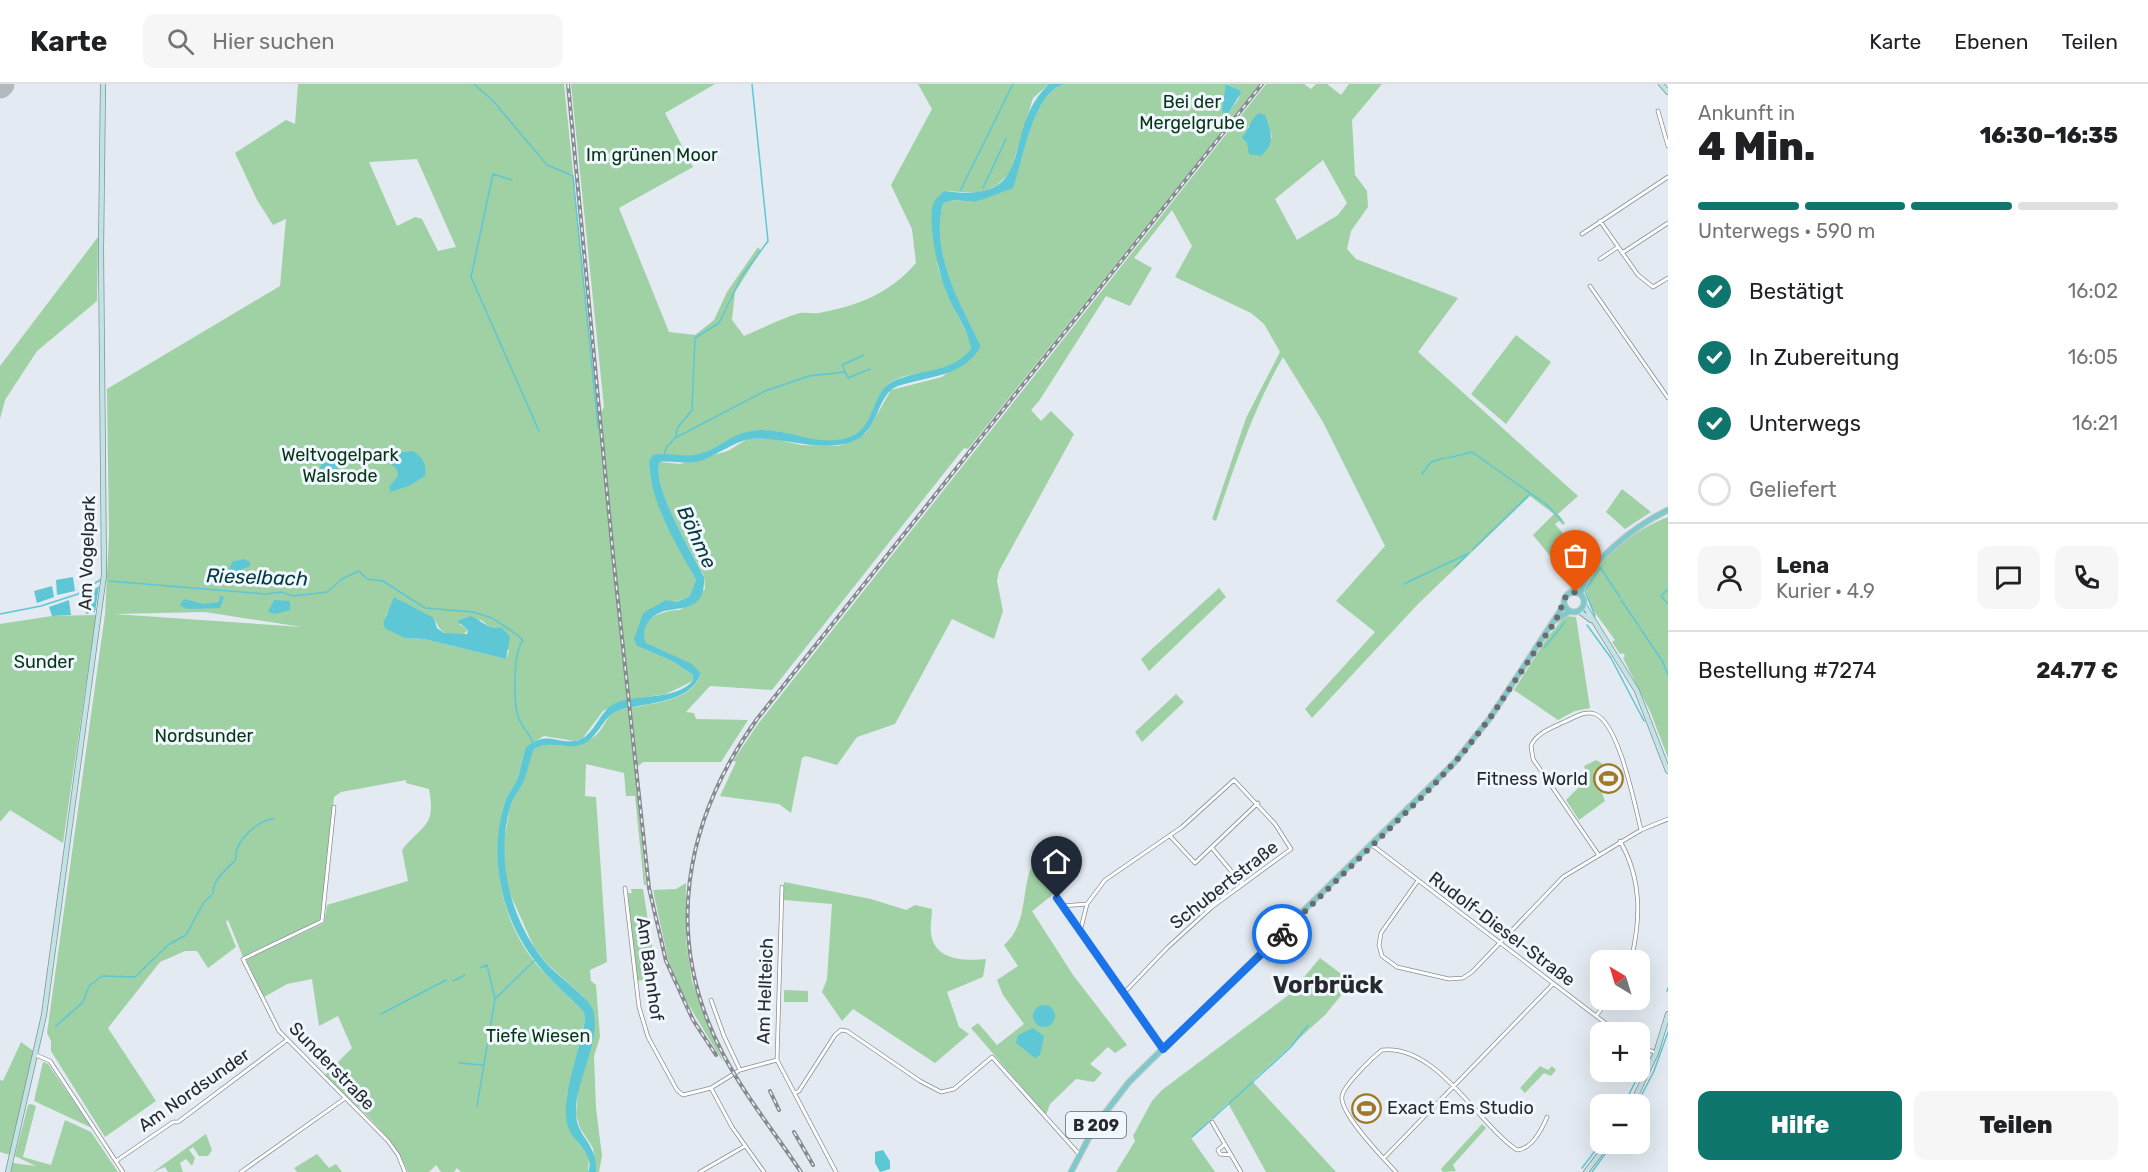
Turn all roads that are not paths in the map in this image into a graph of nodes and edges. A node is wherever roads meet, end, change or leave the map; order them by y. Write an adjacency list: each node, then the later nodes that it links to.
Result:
1 (103, 84): 55 (street, Am Vogelpark)
2 (1658, 111): 3 (street)
3 (1668, 146)
4 (1668, 177): 5 (street)
5 (1600, 221): 7 (street); 8 (street)
6 (1668, 223): 9 (street)
7 (1582, 234)
8 (1618, 247): 9 (street); 10 (street)
9 (1622, 253): 11 (street)
10 (1600, 260)
11 (1668, 278)
12 (1590, 286): 13 (street)
13 (1668, 398)
14 (1668, 510): 15 (main road, B 209)
15 (1589, 571): 16 (main road, B 209); 17 (main road, B 209)
16 (1571, 593): 17 (main road); 18 (main road, B 209)
17 (1580, 594): 19 (main road)
18 (1564, 604): 20 (main road); 22 (main road, B 209)
19 (1584, 605): 21 (main road); 23 (street)
20 (1570, 611): 21 (main road); 22 (main road, B 209)
21 (1579, 611): 23 (street)
22 (1556, 620): 31 (main road, B 209)
23 (1592, 620): 24 (street)
24 (1668, 771)
25 (1258, 803): 29 (street); 32 (street); 35 (street, Schubertstraße)
26 (334, 807): 51 (street, Sunderstraße)
27 (1668, 819): 28 (street)
28 (1641, 830): 30 (street); 33 (street)
29 (1169, 835): 32 (street); 39 (street)
30 (1620, 841): 33 (street); 43 (street)
31 (1372, 845): 34 (street, Rudolf-Diesel-Straße); 52 (main road, B 209)
32 (1212, 848): 35 (street)
33 (1598, 854): 42 (street)
34 (1417, 882): 42 (street, Rudolf-Diesel-Straße); 42 (street)
35 (1242, 884): 45 (street, Schubertstraße)
36 (782, 887): 56 (street, Am Hellteich)
37 (625, 888): 58 (street, Am Bahnhof)
38 (1057, 898): 40 (street)
39 (1087, 904): 40 (street); 41 (street)
40 (1062, 906): 41 (street)
41 (1080, 932): 45 (street)
42 (1500, 944): 44 (street, Rudolf-Diesel-Straße)
43 (1634, 950)
44 (1553, 984): 49 (street, Rudolf-Diesel-Straße); 59 (street)
45 (1123, 994): 52 (street)
46 (711, 1000): 57 (street)
47 (1601, 1010): 49 (street)
48 (1668, 1014): 54 (street)
49 (1596, 1016): 50 (street, Rudolf-Diesel-Straße)
50 (1604, 1022)
51 (287, 1040): 62 (street, Sunderstraße); 71 (street, Am Nordsunder)
52 (1163, 1049): 67 (main road, B 209)
53 (1650, 1050): 54 (street)
54 (1656, 1053): 61 (street)
55 (36, 1055): 71 (street); 72 (street, Am Vogelpark)
56 (777, 1060): 57 (street, Am Hellteich); 60 (street)
57 (740, 1070): 58 (street, Am Hellteich)
58 (711, 1088): 66 (street)
59 (1453, 1088): 63 (street); 70 (street); 70 (street)
60 (795, 1094): 67 (street); 78 (street)
61 (1637, 1094)
62 (344, 1099): 74 (street); 75 (street, Sunderstraße)
63 (1547, 1118)
64 (1212, 1122): 65 (street)
65 (1225, 1144): 69 (street); 69 (street)
66 (746, 1146): 76 (street); 77 (street)
67 (1079, 1154): 79 (main road, B 209)
68 (1600, 1154): 82 (street)
69 (1231, 1155): 80 (street)
70 (1383, 1158): 81 (street)
71 (116, 1161): 73 (street)
72 (8, 1172)
73 (123, 1172)
74 (241, 1172)
75 (405, 1172)
76 (700, 1172)
77 (764, 1172)
78 (836, 1172)
79 (1071, 1172)
80 (1241, 1172)
81 (1396, 1172)
82 (1586, 1172)

